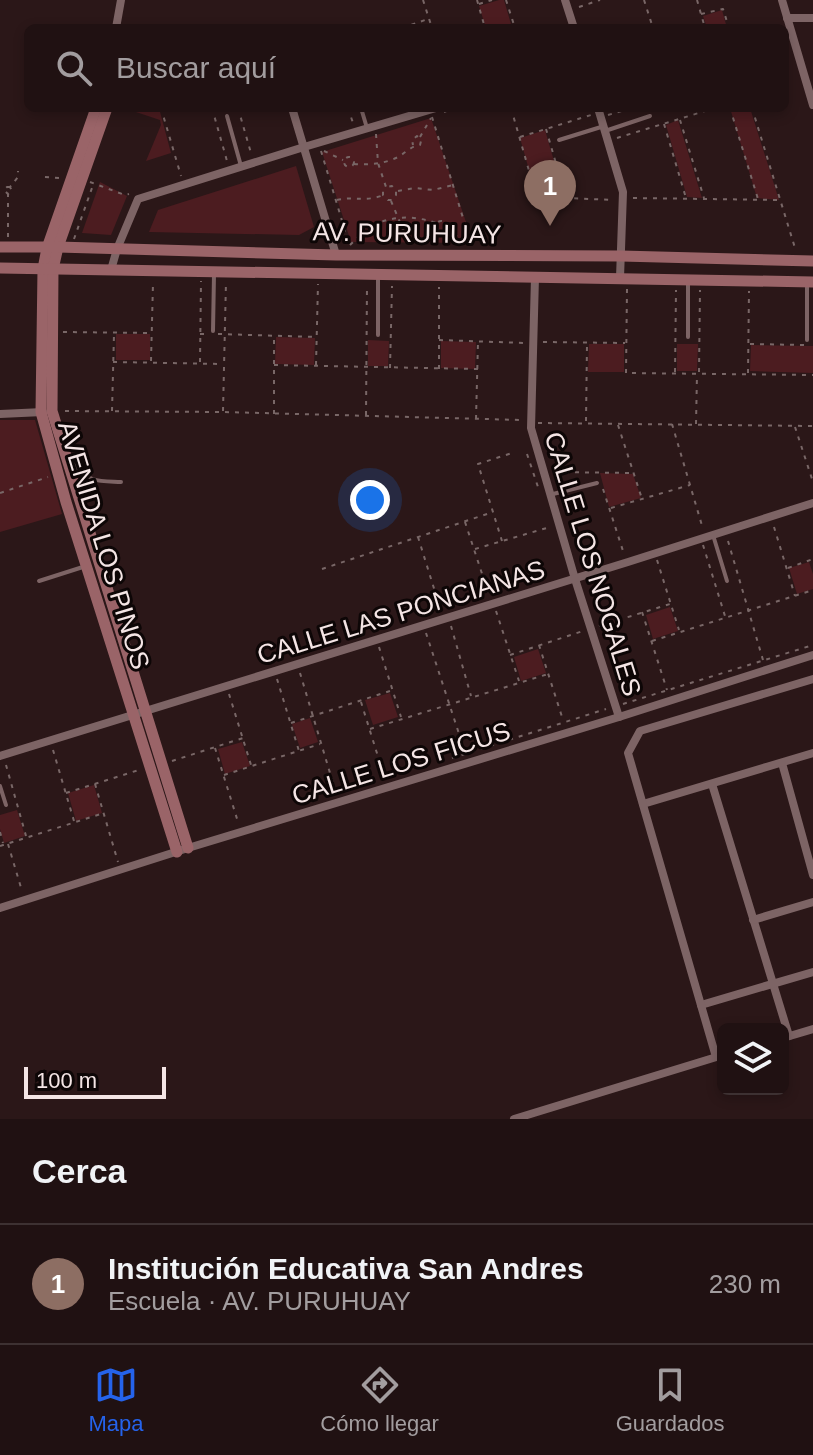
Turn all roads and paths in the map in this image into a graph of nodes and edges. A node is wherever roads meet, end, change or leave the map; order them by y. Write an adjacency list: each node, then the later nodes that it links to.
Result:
1 (121, 0): 16 (street)
2 (423, 0): 15 (path)
3 (492, 0): 10 (path)
4 (506, 0): 20 (path)
5 (565, 0): 21 (street)
6 (600, 0): 11 (path)
7 (644, 0): 22 (path)
8 (697, 0): 12 (path)
9 (782, 0): 13 (street)
10 (478, 2): 19 (path)
11 (574, 8)
12 (701, 14): 23 (path); 24 (path)
13 (787, 18): 14 (street); 25 (street)
14 (813, 18)
15 (429, 19): 17 (path); 18 (path)
16 (117, 24)
17 (414, 24)
18 (431, 24)
19 (484, 24)
20 (513, 24)
21 (573, 24)
22 (652, 24)
23 (704, 24)
24 (728, 24)
25 (809, 78): 26 (street)
26 (813, 105)
27 (95, 112): 68 (main road, AVENIDA LOS PINOS)
28 (105, 112): 68 (main road, AVENIDA LOS PINOS)
29 (162, 112): 69 (path)
30 (213, 112): 63 (path)
31 (239, 112): 61 (path)
32 (293, 112): 59 (street)
33 (349, 112): 51 (path)
34 (362, 112): 48 (lane)
35 (431, 112): 48 (street)
36 (512, 112): 53 (path)
37 (592, 112): 50 (path)
38 (596, 112): 49 (street)
39 (620, 112): 44 (path)
40 (702, 112): 46 (path)
41 (731, 112): 87 (path)
42 (753, 112): 88 (path)
43 (227, 116): 63 (lane)
44 (607, 116)
45 (650, 116): 49 (lane)
46 (680, 119): 47 (path); 84 (path)
47 (664, 124): 55 (path); 83 (path)
48 (367, 128): 51 (street)
49 (604, 128): 56 (lane); 101 (street)
50 (546, 129): 53 (path); 78 (path)
51 (355, 132): 59 (street)
52 (376, 133): 64 (path)
53 (519, 137): 81 (path)
54 (420, 138): 58 (path); 58 (path); 71 (path)
55 (614, 139)
56 (559, 140)
57 (335, 145): 60 (path)
58 (413, 145): 64 (path)
59 (304, 147): 63 (street); 100 (street)
60 (321, 150): 62 (path); 85 (path)
61 (252, 154)
62 (344, 161): 65 (path); 65 (path)
63 (238, 163): 98 (street)
64 (378, 163): 65 (path); 72 (path)
65 (354, 164)
66 (18, 171): 73 (path)
67 (45, 177): 68 (path)
68 (76, 178): 70 (path); 96 (main road, AVENIDA LOS PINOS)
69 (181, 178)
70 (94, 183): 76 (path); 95 (path)
71 (453, 185): 77 (path); 92 (path)
72 (386, 187): 77 (path); 80 (path)
73 (11, 189): 74 (path); 75 (path); 79 (path)
74 (2, 191): 79 (path)
75 (20, 191)
76 (139, 191)
77 (396, 191): 86 (path)
78 (615, 192)
79 (8, 194): 94 (path)
80 (383, 195): 85 (path); 86 (path)
81 (536, 195)
82 (629, 198): 83 (path)
83 (686, 199): 84 (path)
84 (704, 199): 87 (path)
85 (336, 200): 93 (path)
86 (391, 200): 89 (path)
87 (758, 200): 88 (path)
88 (780, 200): 99 (path)
89 (397, 218): 90 (path); 91 (path); 97 (path)
90 (437, 223): 92 (path); 92 (path)
91 (373, 225): 93 (path); 93 (path)
92 (446, 228)
93 (364, 231)
94 (4, 244): 96 (main road, AV. PURUHUAY)
95 (71, 247): 96 (main road, AV. PURUHUAY); 98 (main road, AV. PURUHUAY)
96 (52, 248): 104 (main road, AVENIDA LOS PINOS)
97 (411, 248)
98 (117, 249): 100 (main road, AV. PURUHUAY); 105 (street)
99 (796, 253)
100 (336, 255): 101 (main road, AV. PURUHUAY)
101 (621, 256): 102 (main road, AV. PURUHUAY); 115 (street)
102 (813, 261)
103 (0, 268): 104 (main road, AV. PURUHUAY)
104 (48, 269): 105 (main road, AV. PURUHUAY); 155 (main road, AVENIDA LOS PINOS)
105 (111, 270): 106 (main road, AV. PURUHUAY)
106 (214, 272): 107 (main road, AV. PURUHUAY); 122 (lane)
107 (379, 275): 108 (main road, AV. PURUHUAY); 128 (lane)
108 (535, 277): 115 (main road, AV. PURUHUAY); 162 (street, CALLE LOS NOGALES)
109 (153, 279): 125 (path)
110 (201, 280): 126 (path)
111 (226, 280): 127 (path)
112 (688, 280): 113 (main road, AV. PURUHUAY); 115 (main road, AV. PURUHUAY); 131 (lane)
113 (810, 282): 133 (lane)
114 (318, 283): 130 (path)
115 (624, 283): 138 (path)
116 (367, 284): 147 (path)
117 (392, 285): 148 (path)
118 (439, 286): 132 (path)
119 (676, 289): 151 (path)
120 (700, 289): 152 (path)
121 (750, 290): 139 (path)
122 (213, 331)
123 (61, 332): 124 (path)
124 (114, 332): 125 (path); 141 (path)
125 (151, 333): 142 (path)
126 (200, 334): 127 (path); 143 (path)
127 (224, 334): 129 (path); 144 (path)
128 (378, 335)
129 (274, 336): 130 (path); 145 (path)
130 (317, 337): 146 (path)
131 (688, 337)
132 (439, 340): 134 (path); 150 (path)
133 (807, 340)
134 (478, 341): 136 (path); 149 (path)
135 (539, 342): 137 (path)
136 (526, 343)
137 (587, 343): 138 (path); 163 (path)
138 (626, 343): 151 (path)
139 (749, 344): 140 (path); 153 (path)
140 (813, 345)
141 (113, 362): 142 (path); 156 (path)
142 (151, 362): 143 (path)
143 (200, 364): 144 (path)
144 (223, 364): 157 (path)
145 (274, 365): 146 (path); 159 (path)
146 (316, 366): 147 (path)
147 (366, 368): 148 (path); 160 (path)
148 (390, 369): 150 (path)
149 (478, 369): 150 (path); 161 (path)
150 (439, 370)
151 (675, 373): 152 (path)
152 (698, 373): 153 (path); 166 (path)
153 (748, 374): 154 (path)
154 (813, 375)
155 (46, 411): 156 (path); 158 (street); 169 (main road, AVENIDA LOS PINOS); 197 (main road, AVENIDA LOS PINOS)
156 (112, 412): 157 (path)
157 (223, 412): 159 (path)
158 (0, 414)
159 (274, 414): 160 (path)
160 (366, 416): 161 (path)
161 (476, 419): 162 (path)
162 (535, 422): 163 (path); 179 (street, CALLE LOS NOGALES)
163 (586, 424): 164 (path)
164 (618, 424): 165 (path); 172 (path)
165 (672, 424): 166 (path); 177 (path)
166 (696, 425): 167 (path)
167 (795, 426): 168 (path); 175 (path)
168 (813, 426)
169 (63, 446): 174 (lane); 236 (main road, AVENIDA LOS PINOS)
170 (515, 452): 183 (path)
171 (548, 472): 172 (path)
172 (634, 473): 180 (path)
173 (49, 477): 178 (path)
174 (121, 482)
175 (813, 482)
176 (599, 484): 179 (lane); 182 (path)
177 (691, 485): 180 (path); 187 (path)
178 (0, 493)
179 (550, 495): 201 (street, CALLE LOS NOGALES)
180 (642, 499): 182 (path)
181 (813, 503): 188 (street, CALLE LAS PONCIANAS)
182 (609, 509): 194 (path)
183 (493, 512): 184 (path); 191 (path)
184 (465, 521): 190 (path); 193 (path)
185 (772, 522): 198 (path)
186 (551, 527): 191 (path)
187 (704, 529)
188 (713, 535): 201 (street, CALLE LAS PONCIANAS); 203 (lane)
189 (726, 536): 209 (path)
190 (418, 537): 200 (path); 208 (path)
191 (502, 541): 193 (path)
192 (703, 544): 211 (path)
193 (474, 550): 206 (path)
194 (624, 554)
195 (656, 559): 207 (path)
196 (812, 560): 198 (path); 199 (path)
197 (86, 566): 202 (lane); 237 (main road, AVENIDA LOS PINOS)
198 (787, 568): 205 (path)
199 (813, 568)
200 (322, 569)
201 (575, 579): 206 (street, CALLE LAS PONCIANAS); 235 (street, CALLE LOS NOGALES)
202 (39, 581)
203 (727, 581)
204 (813, 590): 205 (path)
205 (795, 596): 209 (path)
206 (494, 604): 221 (path); 236 (street, CALLE LAS PONCIANAS)
207 (671, 604): 210 (path); 216 (path)
208 (445, 611)
209 (749, 611): 211 (path); 223 (path)
210 (642, 612): 213 (path); 217 (path)
211 (726, 618): 216 (path)
212 (451, 623): 232 (path)
213 (598, 627)
214 (584, 631): 218 (path)
215 (426, 632): 234 (path)
216 (680, 632): 217 (path)
217 (652, 641): 230 (path)
218 (539, 645): 221 (path); 225 (path)
219 (813, 645): 223 (path)
220 (378, 646): 229 (path)
221 (510, 655): 228 (path)
222 (813, 655): 239 (street, CALLE LOS FICUS)
223 (763, 660): 230 (path)
224 (299, 671): 238 (path)
225 (548, 674): 228 (path); 242 (path)
226 (277, 678): 241 (path)
227 (813, 679): 263 (street)
228 (519, 682): 232 (path)
229 (393, 690): 233 (path); 240 (path)
230 (667, 690): 235 (path)
231 (229, 693): 244 (path)
232 (471, 697): 234 (path)
233 (361, 701): 238 (path); 243 (path)
234 (450, 704): 240 (path); 249 (path)
235 (615, 706): 239 (street, CALLE LOS NOGALES)
236 (146, 712): 237 (street, CALLE LAS PONCIANAS); 253 (main road, AVENIDA LOS PINOS)
237 (133, 716): 245 (street, CALLE LAS PONCIANAS); 255 (main road, AVENIDA LOS PINOS)
238 (313, 716): 241 (path); 246 (path)
239 (619, 717): 271 (street, CALLE LOS FICUS)
240 (402, 719): 243 (path)
241 (290, 723): 248 (path)
242 (564, 723)
243 (370, 729): 257 (path)
244 (243, 738): 247 (path); 254 (path)
245 (51, 741): 251 (street, CALLE LAS PONCIANAS); 261 (path)
246 (321, 744): 248 (path); 262 (path)
247 (215, 747): 253 (path); 256 (path)
248 (299, 751): 254 (path)
249 (466, 753)
250 (813, 753): 252 (street)
251 (2, 756): 269 (path)
252 (782, 763): 259 (street); 273 (street)
253 (162, 764): 271 (main road, AVENIDA LOS PINOS)
254 (252, 766): 256 (path)
255 (149, 767): 258 (path); 271 (main road, AVENIDA LOS PINOS)
256 (224, 775): 267 (path)
257 (385, 779)
258 (95, 784): 261 (path); 265 (path)
259 (712, 784): 263 (street); 277 (street)
260 (0, 786): 264 (lane)
261 (66, 793): 266 (path)
262 (336, 794)
263 (643, 804): 280 (street)
264 (6, 805)
265 (104, 813): 266 (path); 272 (path)
266 (75, 822): 269 (path)
267 (239, 825)
268 (0, 832): 270 (path)
269 (26, 837): 270 (path)
270 (4, 844): 274 (path)
271 (182, 850): 272 (street, CALLE LOS FICUS)
272 (120, 870): 274 (street, CALLE LOS FICUS)
273 (813, 875)
274 (25, 900): 276 (street, CALLE LOS FICUS)
275 (813, 902): 277 (street)
276 (0, 908)
277 (753, 920): 279 (street)
278 (813, 972): 279 (street)
279 (773, 984): 280 (street); 281 (street)
280 (701, 1005): 284 (street)
281 (783, 1023)
282 (813, 1029): 283 (street)
283 (789, 1036)
284 (717, 1048)
285 (717, 1057): 286 (street)
286 (514, 1119)

